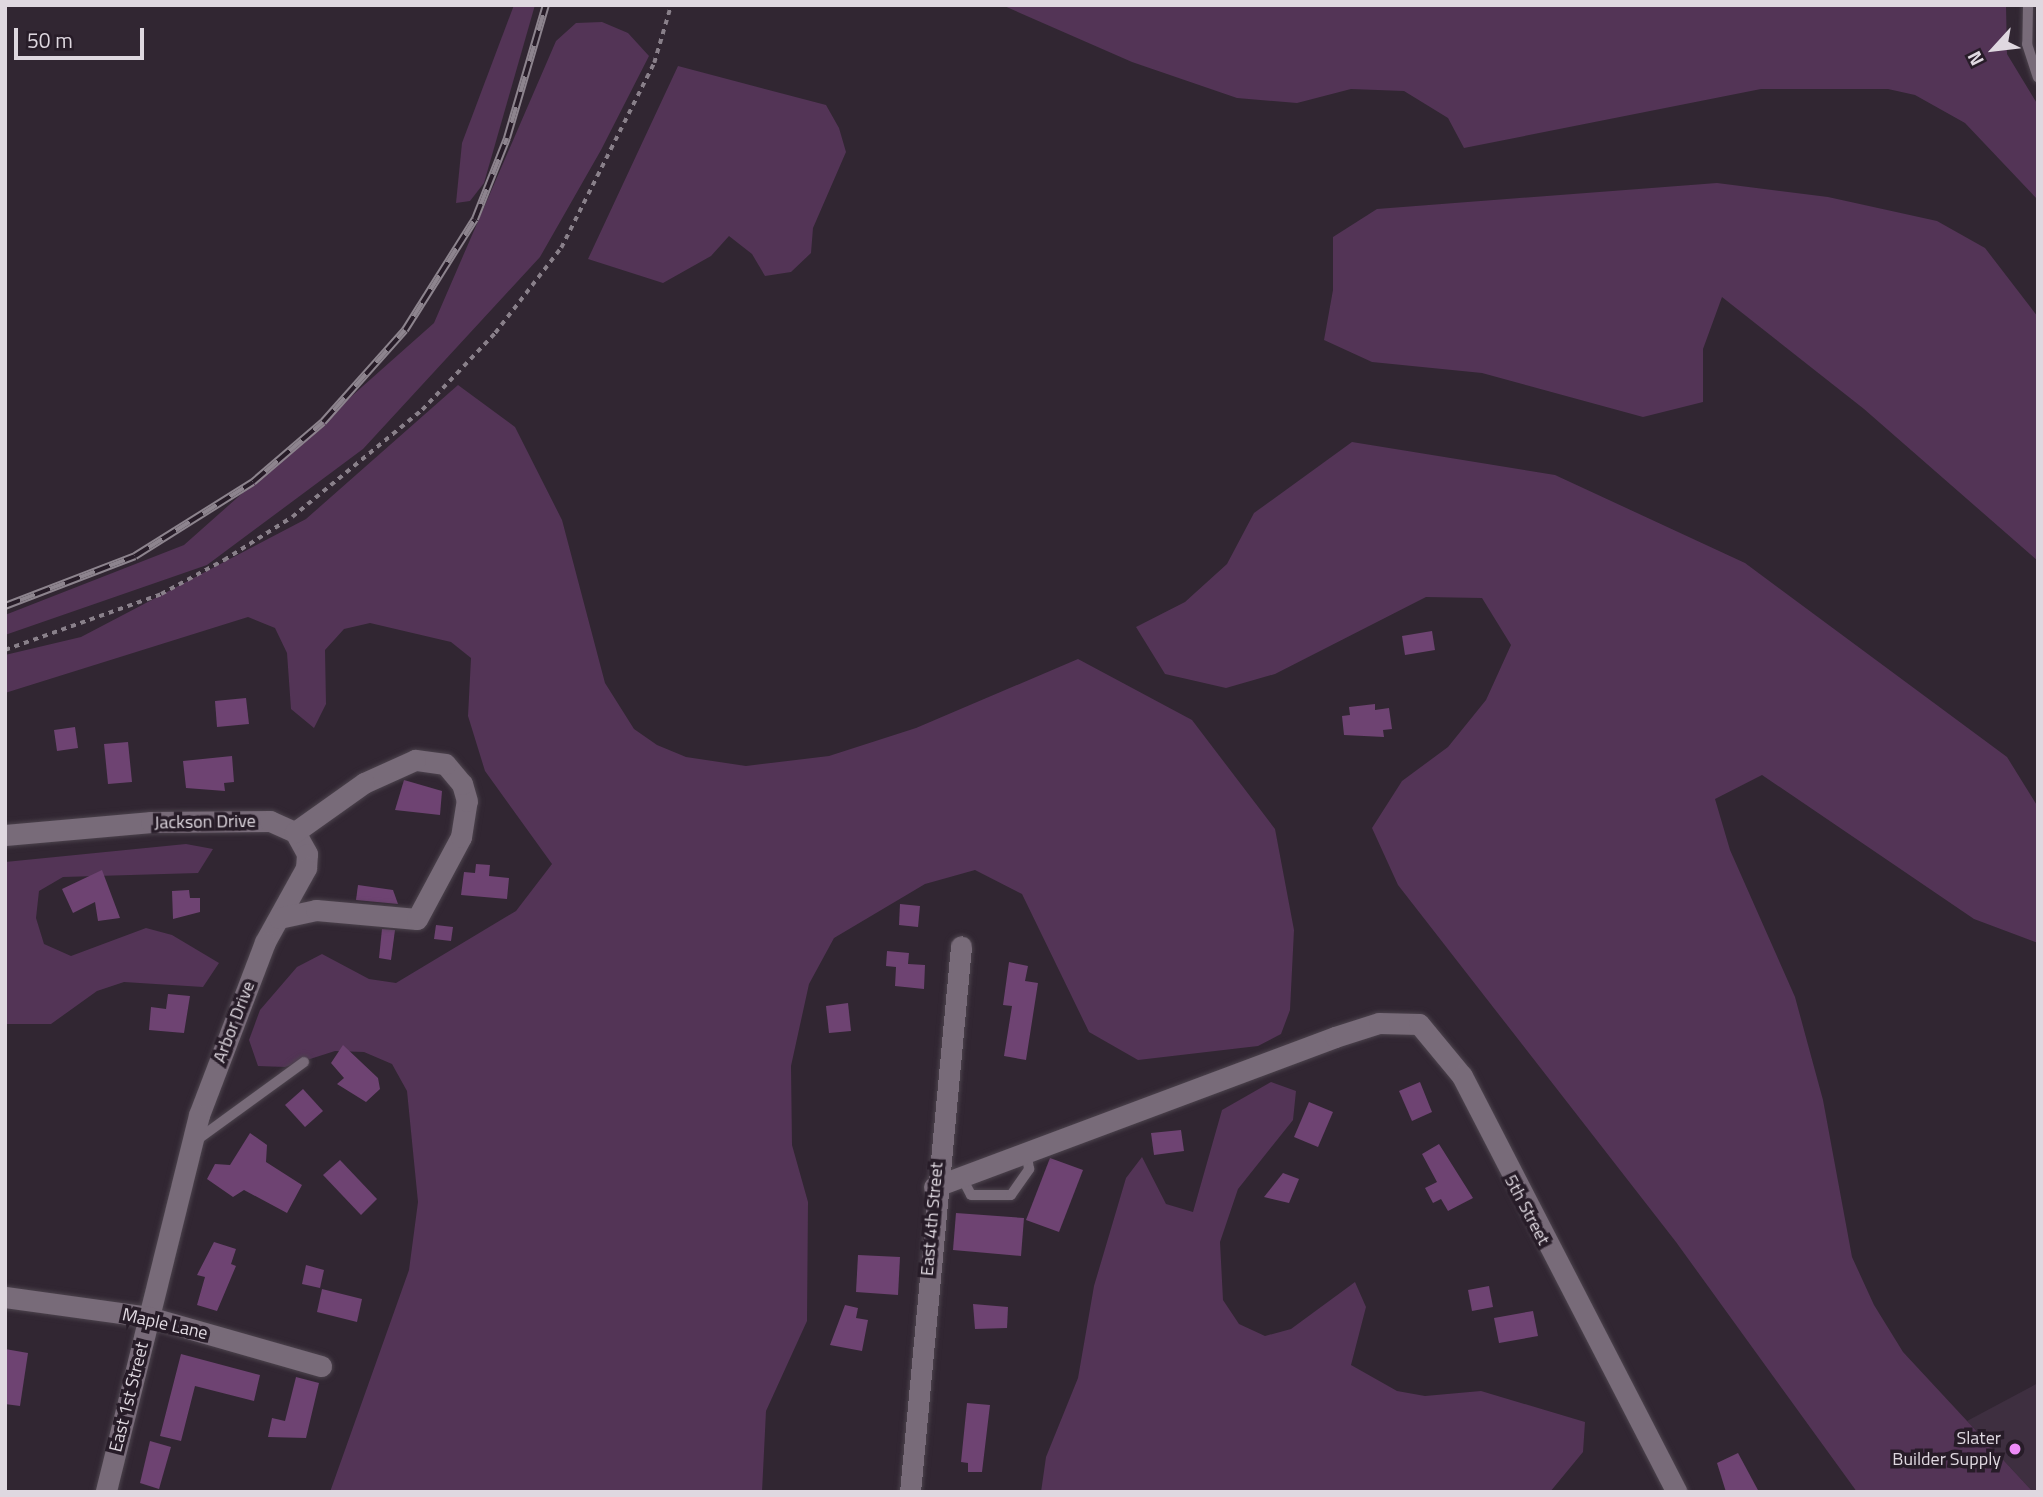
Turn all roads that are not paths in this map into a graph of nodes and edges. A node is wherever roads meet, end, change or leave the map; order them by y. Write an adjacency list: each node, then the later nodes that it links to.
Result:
1 (2028, 5): 2 (lane)
2 (2038, 77)
3 (295, 832): 4 (street, Jackson Drive); 5 (street, Arbor Drive); 5 (street)
4 (5, 835)
5 (279, 918): 8 (street, Arbor Drive)
6 (961, 946): 11 (street, East 4th Street)
7 (304, 1062): 8 (lane)
8 (192, 1144): 12 (street, Arbor Drive)
9 (1026, 1151): 10 (street, 5th Street); 10 (lane); 18 (street, 5th Street)
10 (961, 1176): 11 (street, 5th Street)
11 (934, 1187): 17 (street, East 4th Street)
12 (172, 1222): 14 (street, East 1st Street)
13 (5, 1297): 14 (street, Maple Lane)
14 (149, 1317): 15 (street, Maple Lane); 16 (street, East 1st Street)
15 (321, 1366)
16 (106, 1492)
17 (910, 1492)
18 (1677, 1492)

